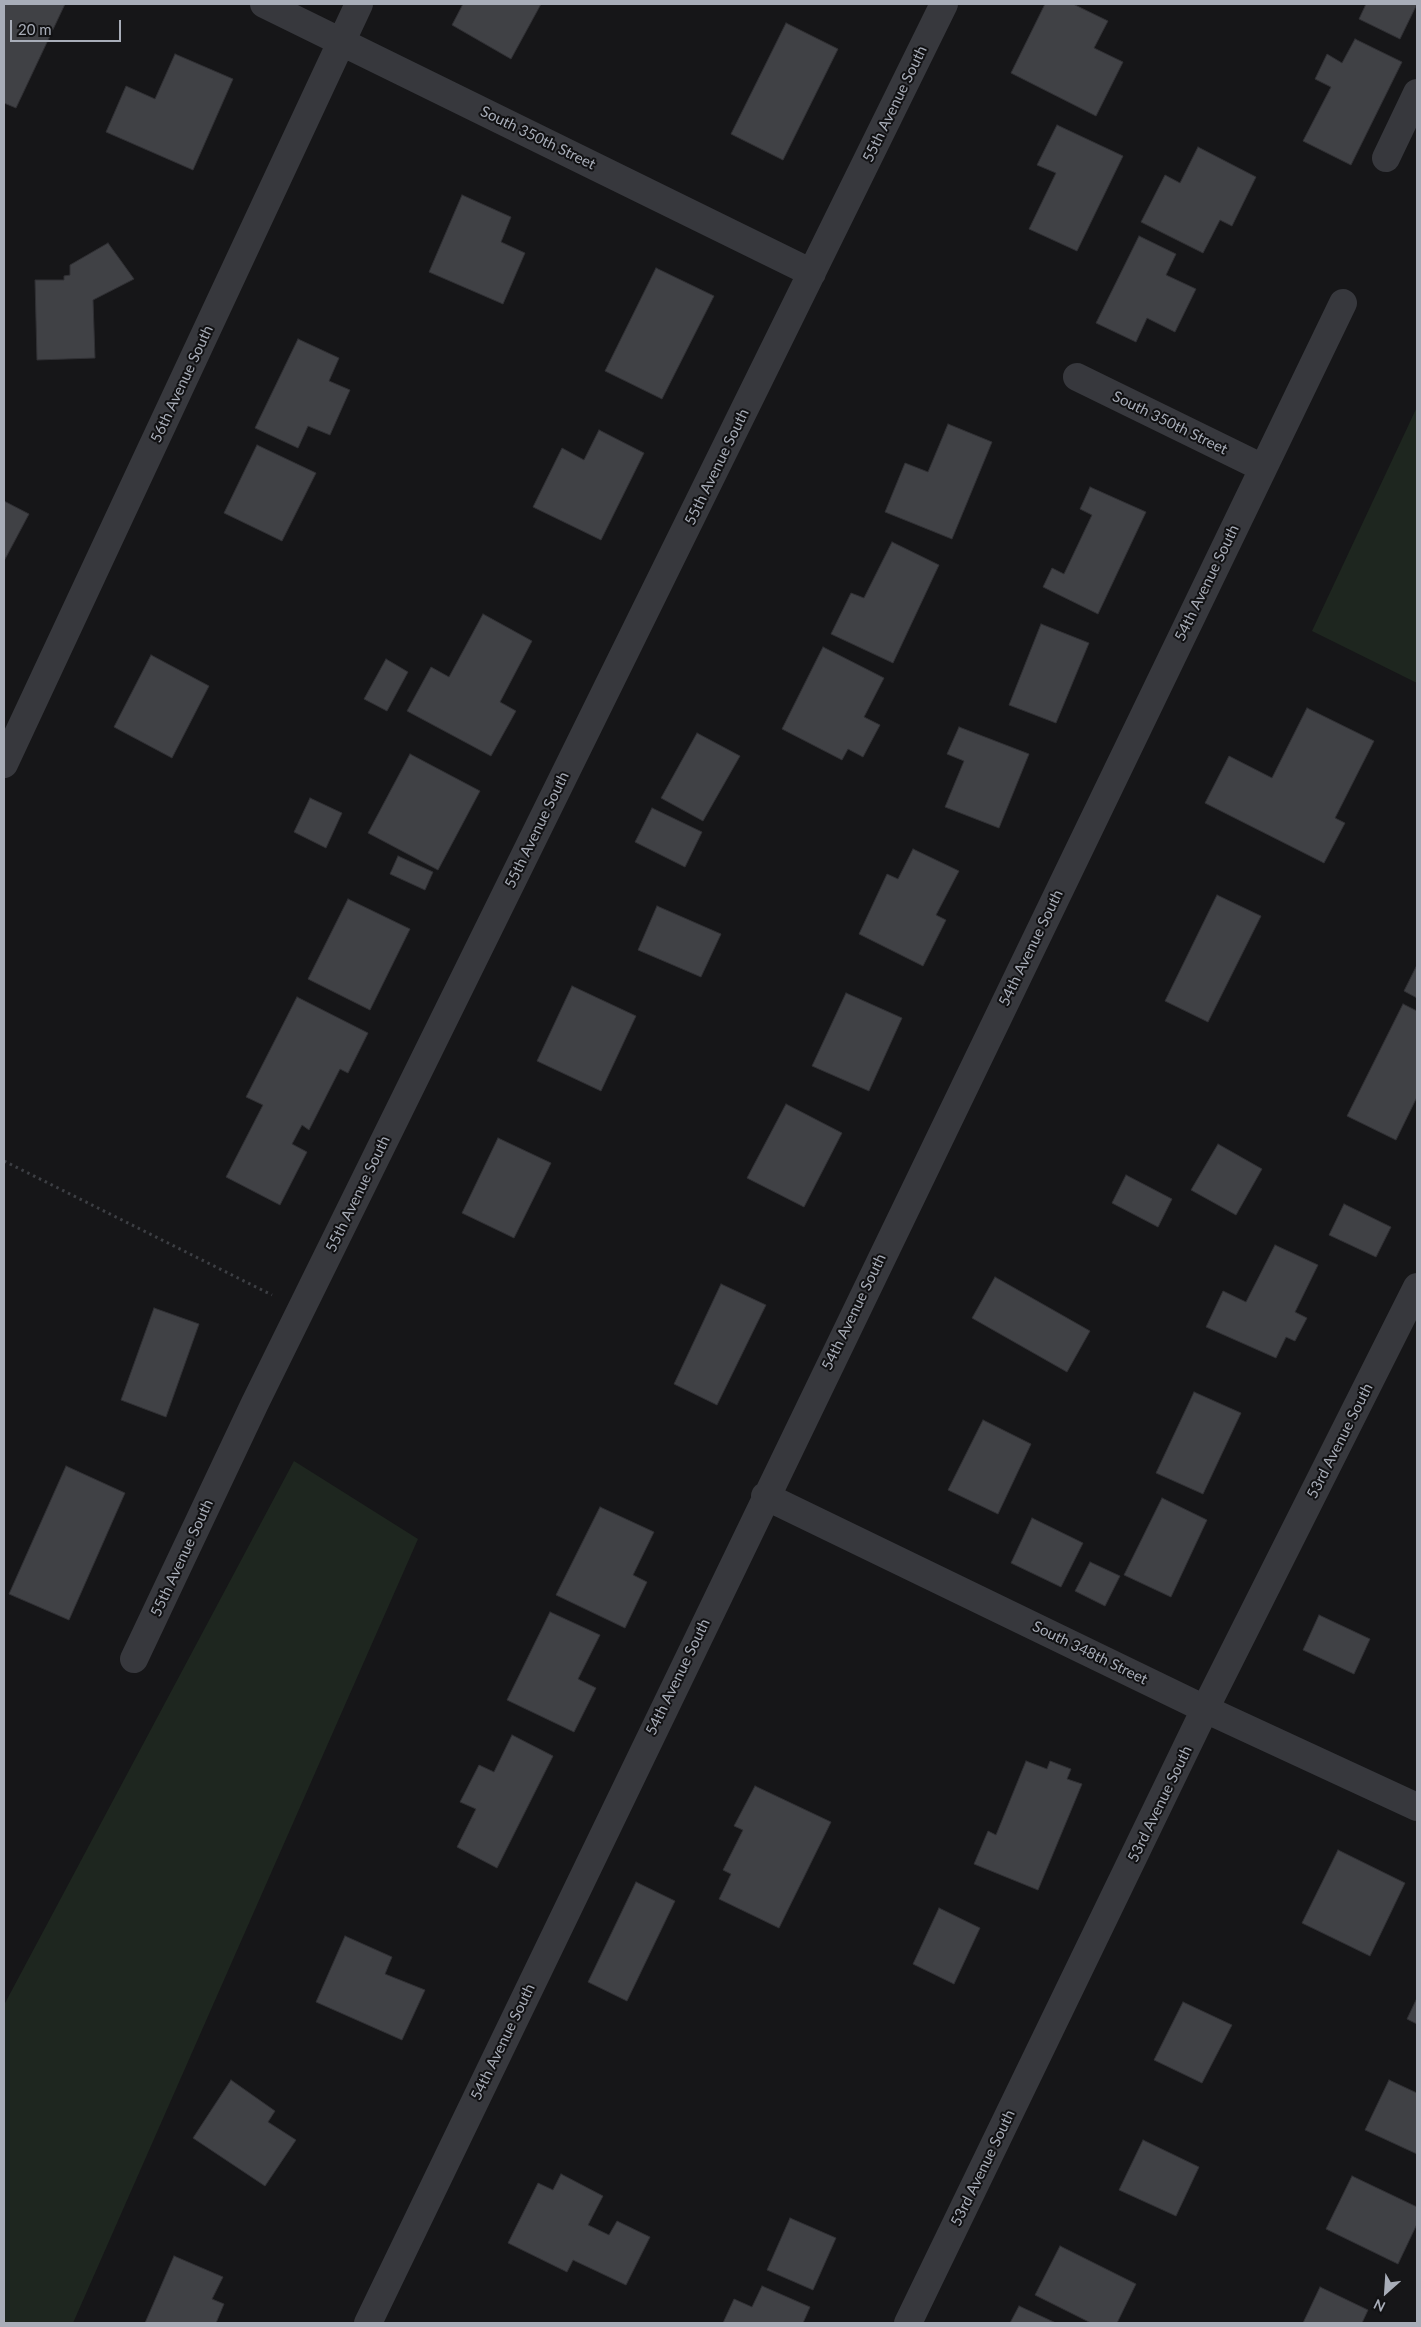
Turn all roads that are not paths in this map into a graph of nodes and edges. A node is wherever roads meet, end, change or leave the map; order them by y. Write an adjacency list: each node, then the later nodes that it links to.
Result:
1 (264, 4): 4 (street, South 350th Street)
2 (359, 4): 4 (street, 56th Avenue South)
3 (944, 4): 7 (street, 55th Avenue South)
4 (341, 42): 7 (street, South 350th Street); 11 (street, 56th Avenue South)
5 (1417, 93): 6 (street)
6 (1386, 158)
7 (812, 273): 14 (street, 55th Avenue South)
8 (1343, 303): 10 (street, 54th Avenue South)
9 (1077, 377): 10 (street, South 350th Street)
10 (1263, 468): 13 (street, 54th Avenue South)
11 (4, 764)
12 (1417, 1287): 15 (street, 53rd Avenue South)
13 (765, 1496): 15 (street, South 348th Street); 17 (street, 54th Avenue South)
14 (134, 1659)
15 (1206, 1709): 16 (street, South 348th Street); 18 (street, 53rd Avenue South)
16 (1417, 1807)
17 (368, 2323)
18 (908, 2323)

